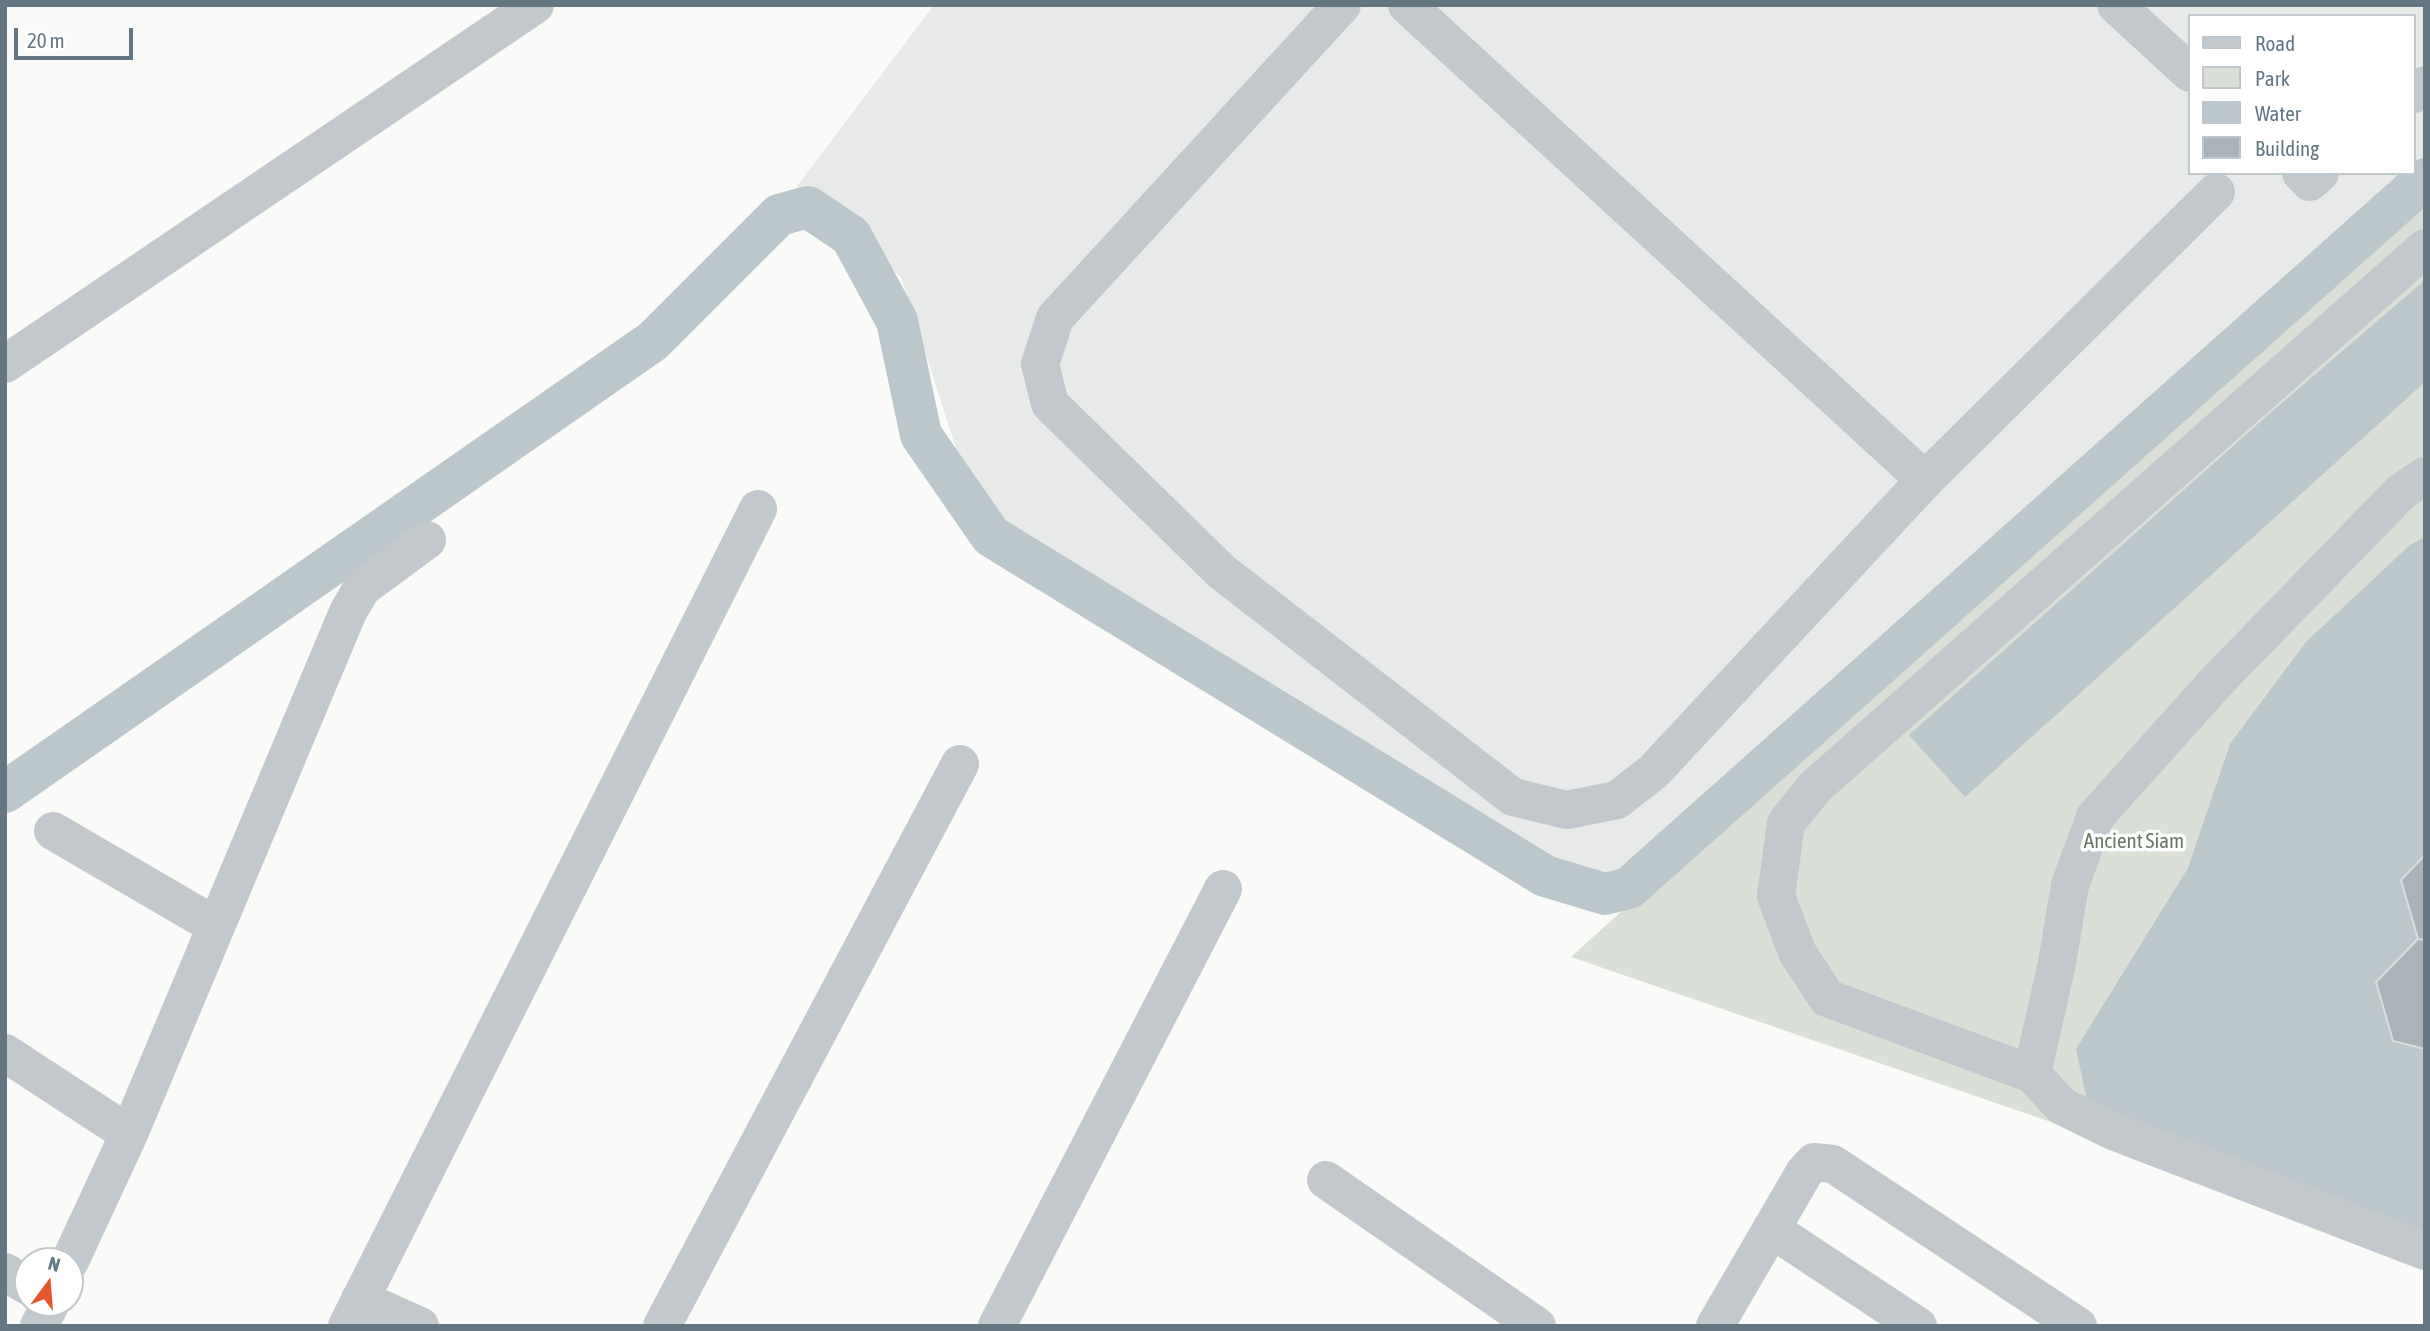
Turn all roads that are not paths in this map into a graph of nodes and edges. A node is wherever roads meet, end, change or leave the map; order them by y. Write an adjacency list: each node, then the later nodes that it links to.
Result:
1 (535, 5): 10 (street)
2 (1342, 5): 12 (street)
3 (1407, 5): 12 (street)
4 (2116, 5): 5 (street)
5 (2188, 71)
6 (2303, 175): 7 (street)
7 (2318, 175)
8 (2216, 192): 12 (street)
9 (2425, 248): 20 (street)
10 (5, 364)
11 (2425, 476): 20 (street)
12 (1925, 480)
13 (758, 509): 26 (street)
14 (426, 540): 18 (street)
15 (960, 764): 28 (street)
16 (53, 831): 18 (street)
17 (1223, 889): 29 (street)
18 (216, 926): 21 (street)
19 (5, 1053): 21 (street)
20 (2032, 1074): 25 (street)
21 (129, 1133): 24 (street)
22 (1326, 1180): 30 (street)
23 (1771, 1228): 31 (street); 32 (street); 33 (street)
24 (76, 1247)
25 (2425, 1251)
26 (354, 1312): 27 (street)
27 (420, 1326)
28 (662, 1326)
29 (997, 1326)
30 (1537, 1326)
31 (1715, 1326)
32 (1918, 1326)
33 (2078, 1326)

